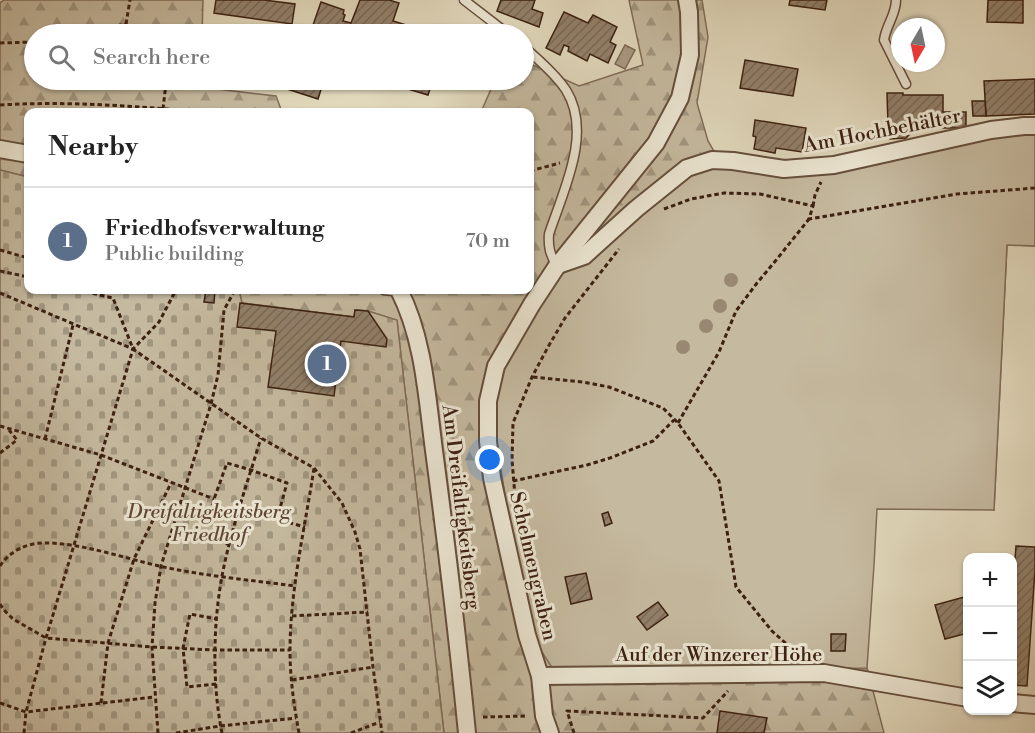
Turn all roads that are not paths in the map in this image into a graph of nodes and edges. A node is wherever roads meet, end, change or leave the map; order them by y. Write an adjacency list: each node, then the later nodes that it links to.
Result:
1 (464, 0): 4 (lane)
2 (687, 0): 10 (street, Schelmengraben)
3 (896, 0): 6 (lane)
4 (495, 24)
5 (534, 55): 10 (lane)
6 (906, 84)
7 (1035, 126): 10 (street, Am Hochbehälter)
8 (0, 149): 9 (street)
9 (24, 153)
10 (557, 266): 12 (street, Schelmengraben)
11 (401, 294): 16 (street, Am Dreifaltigkeitsberg)
12 (540, 676): 13 (street, Auf der Winzerer Höhe); 17 (street, Schelmengraben)
13 (963, 697)
14 (1017, 703): 15 (street)
15 (1035, 705)
16 (467, 725)
17 (550, 733)

